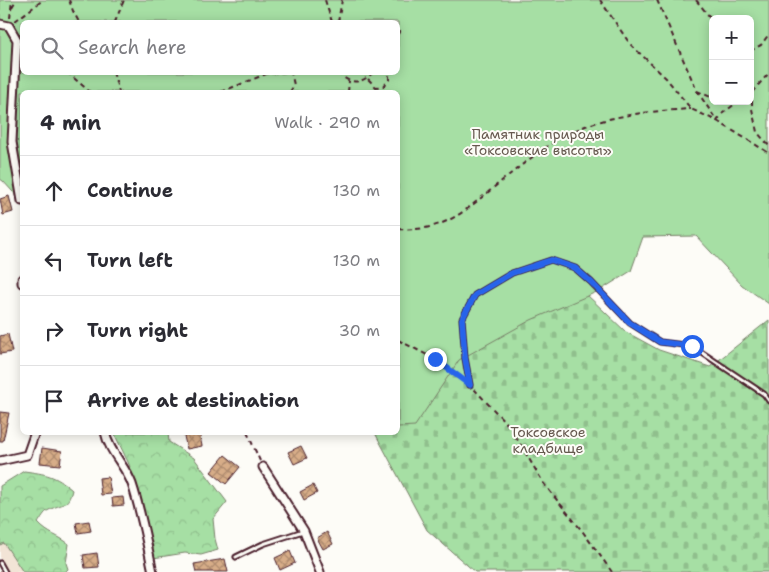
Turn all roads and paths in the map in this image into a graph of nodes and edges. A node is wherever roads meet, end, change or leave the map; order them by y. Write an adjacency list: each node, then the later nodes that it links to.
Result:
1 (12, 0): 11 (path)
2 (16, 0): 11 (path)
3 (43, 0): 18 (path)
4 (70, 0): 13 (path)
5 (124, 0): 14 (path)
6 (325, 0): 15 (path)
7 (342, 0): 16 (path)
8 (600, 0): 41 (path)
9 (657, 0): 37 (path)
10 (696, 0): 12 (path)
11 (11, 8): 18 (path)
12 (709, 16)
13 (78, 20)
14 (116, 20)
15 (331, 20)
16 (338, 20)
17 (0, 24): 18 (street)
18 (9, 26): 45 (street)
19 (769, 34): 20 (path)
20 (754, 49)
21 (769, 73): 36 (path)
22 (70, 75): 31 (path)
23 (114, 75): 32 (path)
24 (264, 75): 33 (path)
25 (291, 75): 34 (path)
26 (340, 75): 30 (path)
27 (371, 75): 29 (path)
28 (389, 75): 29 (path)
29 (368, 79): 30 (path)
30 (349, 81): 35 (path)
31 (88, 90)
32 (118, 90)
33 (226, 90)
34 (291, 90)
35 (348, 90)
36 (754, 90)
37 (697, 91): 38 (path); 42 (path)
38 (709, 96)
39 (733, 105): 42 (path)
40 (752, 105): 43 (path)
41 (691, 109): 42 (path); 46 (path)
42 (717, 121): 44 (path)
43 (769, 146)
44 (769, 153)
45 (20, 189)
46 (400, 229)
47 (400, 341): 48 (path)
48 (470, 385): 49 (lane); 61 (path)
49 (769, 401)
50 (35, 435): 53 (street)
51 (106, 435): 59 (street)
52 (248, 435): 54 (path)
53 (0, 461)
54 (264, 468): 55 (street)
55 (304, 530): 56 (lane); 60 (street)
56 (236, 557)
57 (0, 563): 58 (lane)
58 (5, 572)
59 (153, 572)
60 (320, 572)
61 (612, 572)

